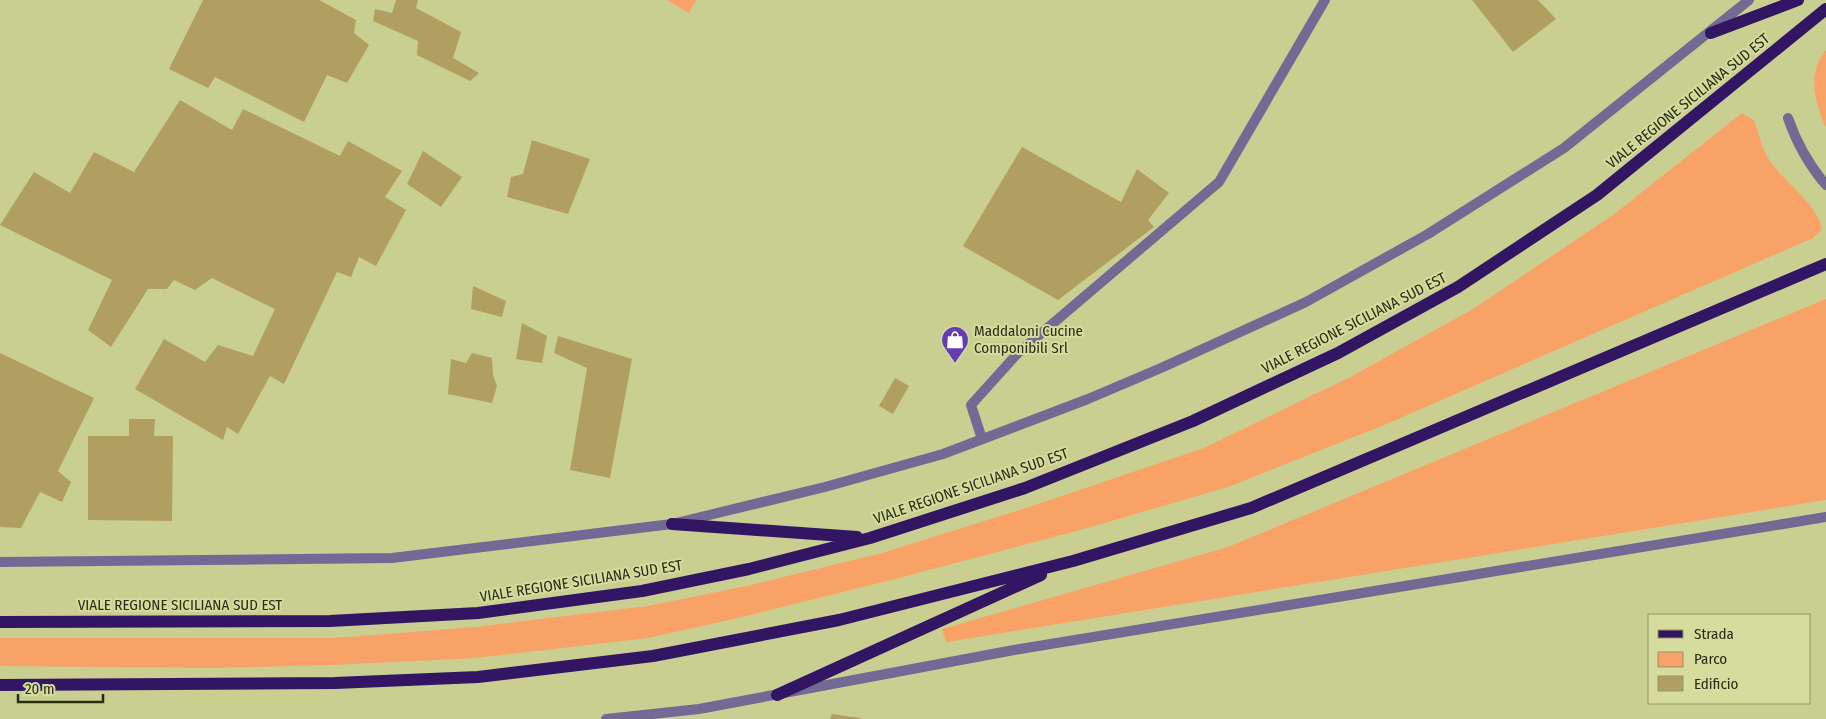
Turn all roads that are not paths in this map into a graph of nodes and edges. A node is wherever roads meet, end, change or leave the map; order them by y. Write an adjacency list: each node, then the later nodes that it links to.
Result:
1 (1325, 0): 9 (street)
2 (1750, 0): 5 (street)
3 (1798, 0): 5 (main road)
4 (1826, 9): 12 (main road, VIALE REGIONE SICILIANA SUD EST)
5 (1711, 33): 9 (street)
6 (1788, 118): 7 (street)
7 (1826, 185)
8 (1826, 264): 13 (main road)
9 (982, 439): 11 (street)
10 (1826, 517): 17 (street)
11 (672, 524): 12 (main road); 14 (street)
12 (870, 538): 15 (main road, VIALE REGIONE SICILIANA SUD EST)
13 (1073, 561): 16 (main road); 17 (main road)
14 (0, 562)
15 (0, 622)
16 (0, 685)
17 (777, 695): 18 (street)
18 (606, 719)

